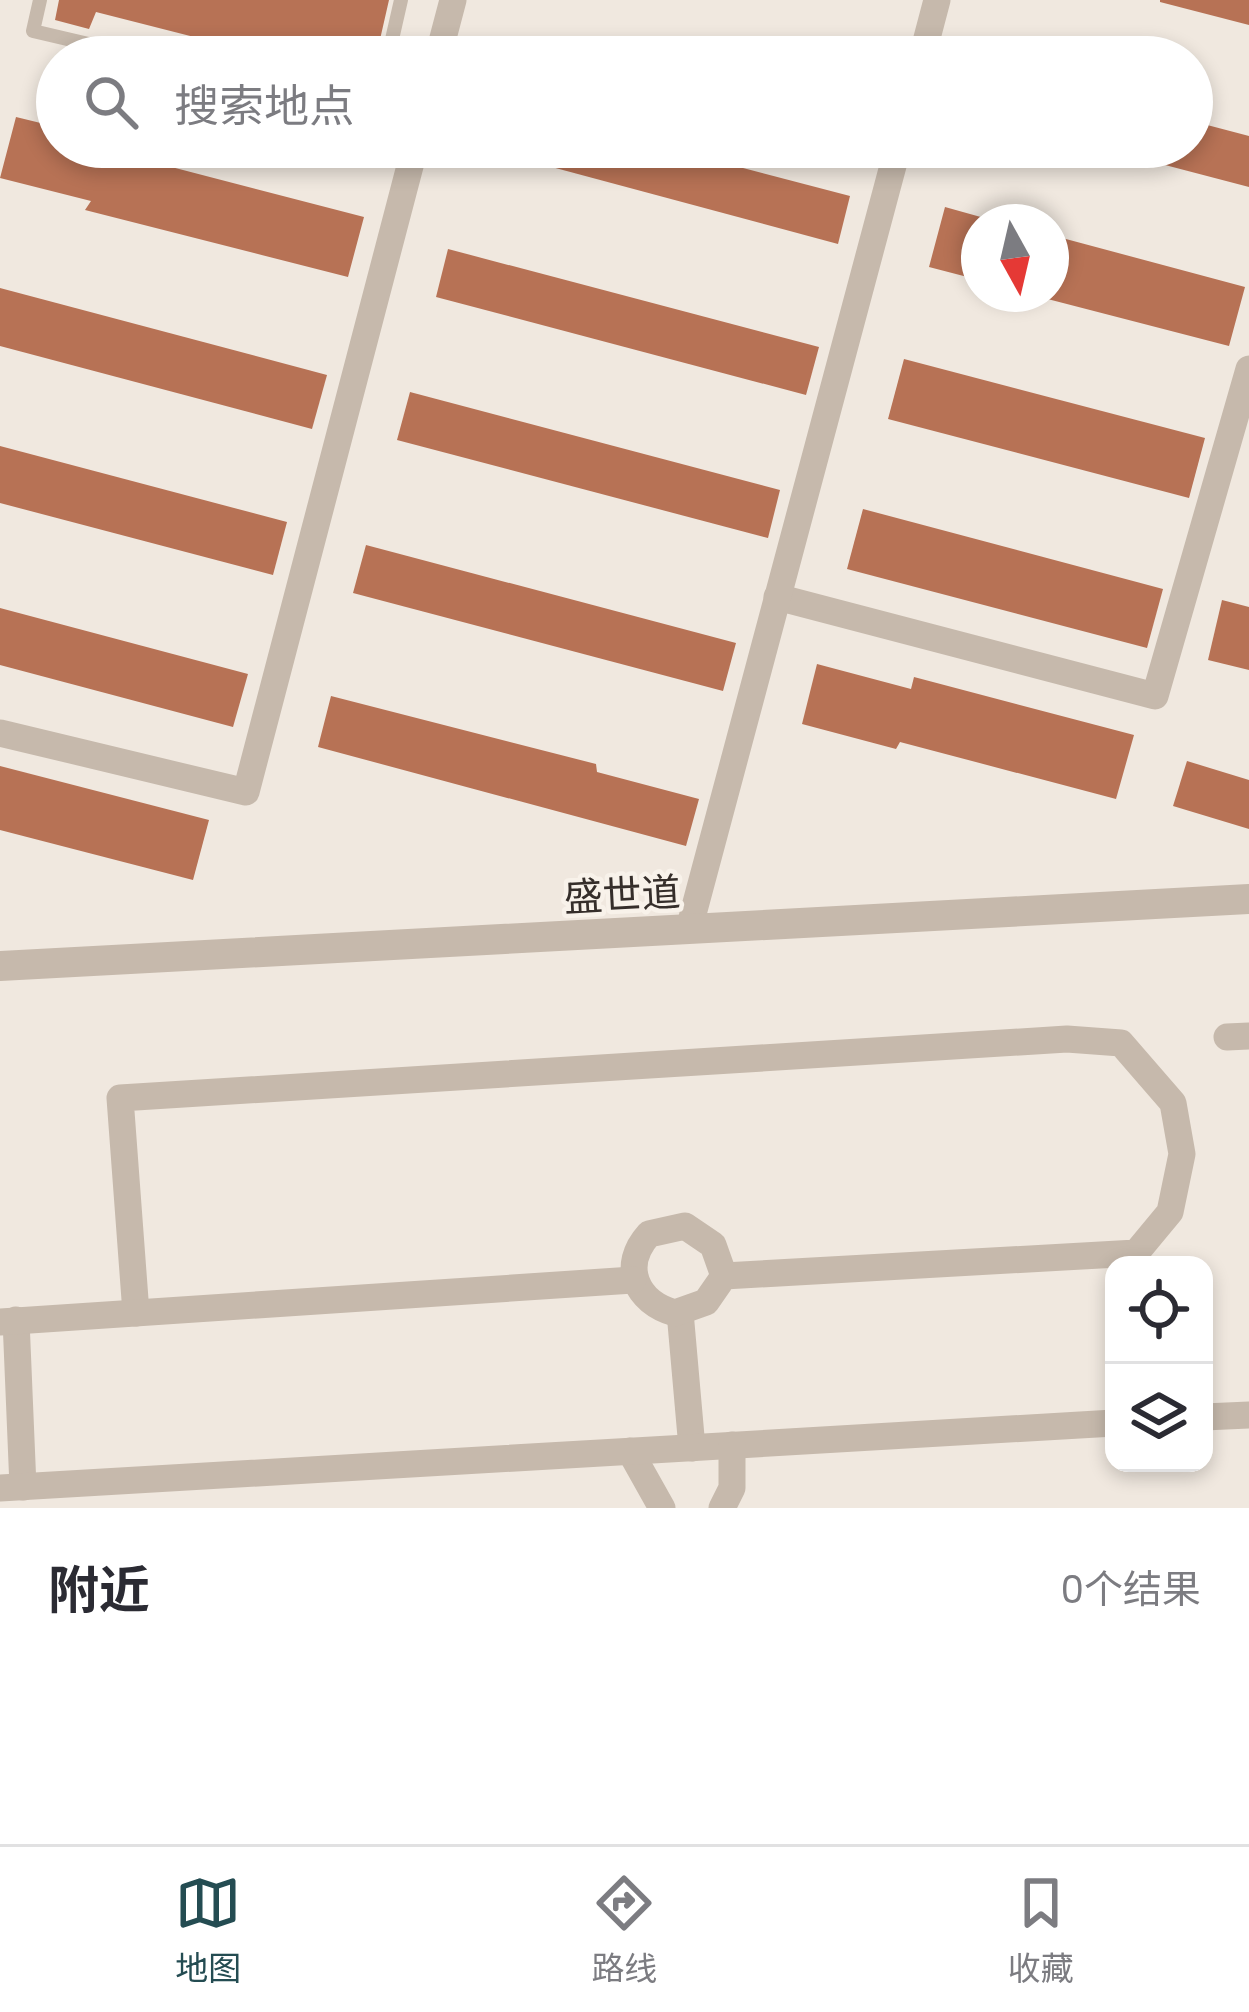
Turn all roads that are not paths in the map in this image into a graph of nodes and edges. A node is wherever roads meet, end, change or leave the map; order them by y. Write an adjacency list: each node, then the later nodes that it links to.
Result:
1 (40, 0): 5 (lane)
2 (401, 0): 6 (lane)
3 (453, 0): 7 (street)
4 (937, 0): 8 (street)
5 (51, 36)
6 (393, 36)
7 (444, 36)
8 (928, 36)
9 (409, 168): 13 (street)
10 (892, 168): 12 (street)
11 (1249, 369): 12 (street)
12 (777, 597): 15 (street)
13 (0, 734)
14 (1249, 899): 15 (street, 盛世道)
15 (688, 929): 16 (street, 盛世道)
16 (0, 966)
17 (724, 1276): 18 (street); 19 (street); 20 (street)
18 (634, 1280): 19 (street); 20 (street)
19 (680, 1312): 26 (street)
20 (136, 1313): 21 (street)
21 (8, 1321): 28 (street)
22 (1249, 1415): 23 (street)
23 (1213, 1417)
24 (1105, 1424): 25 (street)
25 (732, 1445): 26 (street); 30 (street)
26 (692, 1448): 27 (street)
27 (630, 1451): 28 (street); 29 (street)
28 (12, 1488)
29 (662, 1508)
30 (722, 1508)

